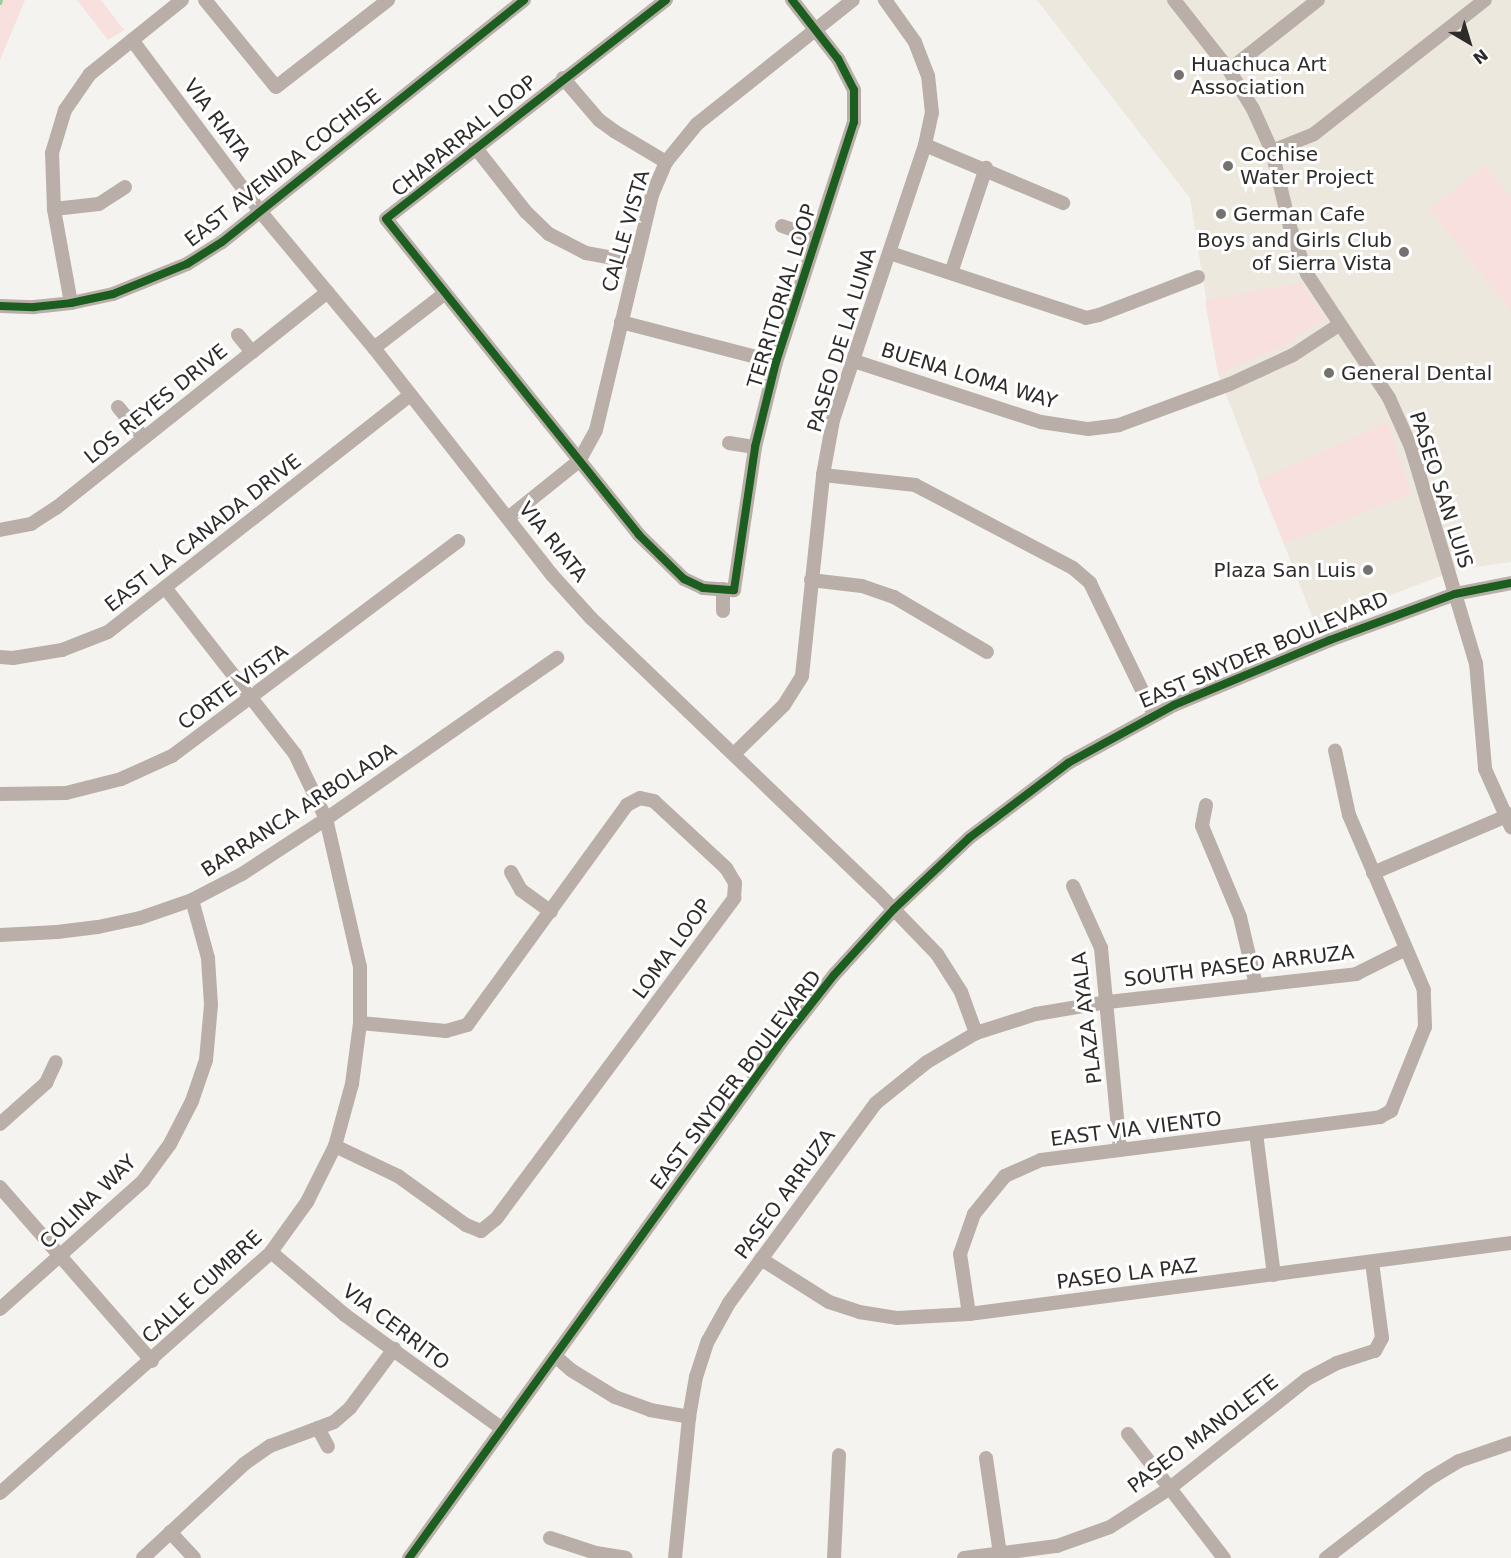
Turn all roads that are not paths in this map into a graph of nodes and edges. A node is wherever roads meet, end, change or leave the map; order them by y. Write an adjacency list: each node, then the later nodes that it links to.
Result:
1 (182, 0): 13 (street)
2 (205, 0): 3 (street)
3 (388, 0)
4 (524, 0): 24 (street, EAST AVENIDA COCHISE)
5 (666, 0): 15 (street, CHAPARRAL LOOP)
6 (792, 0): 12 (street)
7 (853, 0): 12 (street, CALLE VISTA)
8 (885, 0): 16 (street, PASEO DE LA LUNA)
9 (1174, 0): 14 (street, PASEO SAN LUIS)
10 (1318, 0): 14 (street)
11 (1485, 0): 18 (street)
12 (816, 30): 19 (street, CALLE VISTA); 26 (street, TERRITORIAL LOOP)
13 (132, 40): 23 (street); 24 (street, VIA RIATA)
14 (1229, 69): 18 (street, PASEO SAN LUIS)
15 (563, 78): 17 (street, CHAPARRAL LOOP); 19 (street)
16 (925, 144): 20 (street); 27 (street, PASEO DE LA LUNA)
17 (475, 147): 28 (street); 32 (street, CHAPARRAL LOOP)
18 (1272, 152): 36 (street, PASEO SAN LUIS)
19 (666, 162): 28 (street, CALLE VISTA)
20 (986, 168): 22 (street); 29 (street)
21 (125, 187): 23 (street)
22 (1063, 203)
23 (54, 210): 33 (street)
24 (260, 210): 31 (street, VIA RIATA); 33 (street, EAST AVENIDA COCHISE)
25 (782, 226): 26 (street)
26 (816, 238): 41 (street, TERRITORIAL LOOP)
27 (890, 253): 29 (street); 40 (street, PASEO DE LA LUNA)
28 (635, 262): 35 (street, CALLE VISTA)
29 (951, 273): 30 (street)
30 (1198, 277)
31 (328, 292): 38 (street, VIA RIATA); 39 (street, LOS REYES DRIVE)
32 (444, 294): 38 (street); 47 (street, CHAPARRAL LOOP)
33 (70, 303): 34 (street, EAST AVENIDA COCHISE)
34 (0, 306)
35 (621, 322): 41 (street); 47 (street, CALLE VISTA)
36 (1339, 325): 40 (street, BUENA LOMA WAY); 56 (street, PASEO SAN LUIS)
37 (238, 335): 39 (street)
38 (374, 348): 42 (street, VIA RIATA)
39 (252, 352): 44 (street, LOS REYES DRIVE)
40 (854, 361): 48 (street, PASEO DE LA LUNA)
41 (776, 362): 46 (street, TERRITORIAL LOOP)
42 (410, 395): 49 (street, VIA RIATA); 54 (street, EAST LA CANADA DRIVE)
43 (118, 407): 44 (street)
44 (144, 438): 50 (street, LOS REYES DRIVE)
45 (729, 442): 46 (street)
46 (755, 447): 55 (street, TERRITORIAL LOOP)
47 (579, 461): 49 (street, CALLE VISTA); 55 (street)
48 (823, 475): 52 (street, PASEO DE LA LUNA); 62 (street)
49 (508, 518): 64 (street, VIA RIATA)
50 (0, 530)
51 (458, 541): 61 (street, CORTE VISTA)
52 (811, 580): 58 (street); 64 (street, PASEO DE LA LUNA)
53 (1511, 583): 56 (street, EAST SNYDER BOULEVARD)
54 (166, 589): 59 (street, EAST LA CANADA DRIVE); 61 (street, CALLE CUMBRE)
55 (723, 589): 57 (street)
56 (1455, 594): 62 (street, EAST SNYDER BOULEVARD); 68 (street, PASEO SAN LUIS)
57 (723, 611)
58 (987, 652)
59 (0, 657)
60 (557, 658): 67 (street, BARRANCA ARBOLADA)
61 (253, 698): 65 (street, CORTE VISTA); 67 (street, CALLE CUMBRE)
62 (1154, 715): 73 (street, EAST SNYDER BOULEVARD)
63 (1335, 750): 70 (street, EAST VIA VIENTO)
64 (734, 754): 73 (street, VIA RIATA)
65 (0, 794)
66 (1206, 805): 77 (street)
67 (326, 819): 72 (street, BARRANCA ARBOLADA); 79 (street, CALLE CUMBRE)
68 (1510, 819): 70 (street)
69 (511, 872): 74 (street)
70 (1373, 873): 76 (street, EAST VIA VIENTO)
71 (1073, 886): 78 (street, PLAZA AYALA)
72 (192, 900): 75 (street, BARRANCA ARBOLADA); 89 (street, COLINA WAY)
73 (894, 909): 80 (street, VIA RIATA); 96 (street, EAST SNYDER BOULEVARD)
74 (551, 912): 79 (street, LOMA LOOP); 84 (street, LOMA LOOP)
75 (0, 935)
76 (1406, 949): 77 (street, SOUTH PASEO ARRUZA); 83 (street, EAST VIA VIENTO)
77 (1256, 985): 78 (street, SOUTH PASEO ARRUZA)
78 (1108, 1002): 80 (street, PASEO ARRUZA); 85 (street, PLAZA AYALA)
79 (360, 1023): 84 (street, CALLE CUMBRE)
80 (976, 1033): 90 (street, PASEO ARRUZA)
81 (56, 1062): 82 (street)
82 (0, 1124)
83 (1256, 1132): 85 (street, EAST VIA VIENTO); 92 (street)
84 (334, 1146): 88 (street, CALLE CUMBRE)
85 (1120, 1150): 94 (street, EAST VIA VIENTO)
86 (0, 1187): 89 (street)
87 (1511, 1244): 91 (street, PASEO LA PAZ)
88 (271, 1252): 95 (street, VIA CERRITO); 97 (street, CALLE CUMBRE)
89 (62, 1256): 93 (street, COLINA WAY); 97 (street)
90 (761, 1258): 94 (street, PASEO LA PAZ); 98 (street, PASEO ARRUZA)
91 (1372, 1263): 92 (street, PASEO LA PAZ); 106 (street, PASEO MANOLETE)
92 (1274, 1275): 94 (street, PASEO LA PAZ)
93 (0, 1309)
94 (969, 1314)
95 (394, 1349): 99 (street); 100 (street, VIA CERRITO)
96 (555, 1356): 98 (street); 100 (street, EAST SNYDER BOULEVARD)
97 (152, 1361): 107 (street, CALLE CUMBRE)
98 (689, 1417): 115 (street, PASEO ARRUZA)
99 (318, 1428): 103 (street); 108 (street)
100 (501, 1428): 113 (street, EAST SNYDER BOULEVARD)
101 (1128, 1434): 106 (street)
102 (1511, 1443): 119 (street)
103 (328, 1447)
104 (839, 1455): 116 (street)
105 (986, 1458): 110 (street)
106 (1170, 1488): 110 (street, PASEO MANOLETE); 118 (street)
107 (0, 1493)
108 (170, 1532): 111 (street); 112 (street)
109 (550, 1538): 114 (street)
110 (1000, 1554): 117 (street, PASEO MANOLETE)
111 (143, 1558)
112 (194, 1558)
113 (409, 1558)
114 (626, 1558)
115 (675, 1558)
116 (834, 1558)
117 (964, 1558)
118 (1224, 1558)
119 (1326, 1558)

